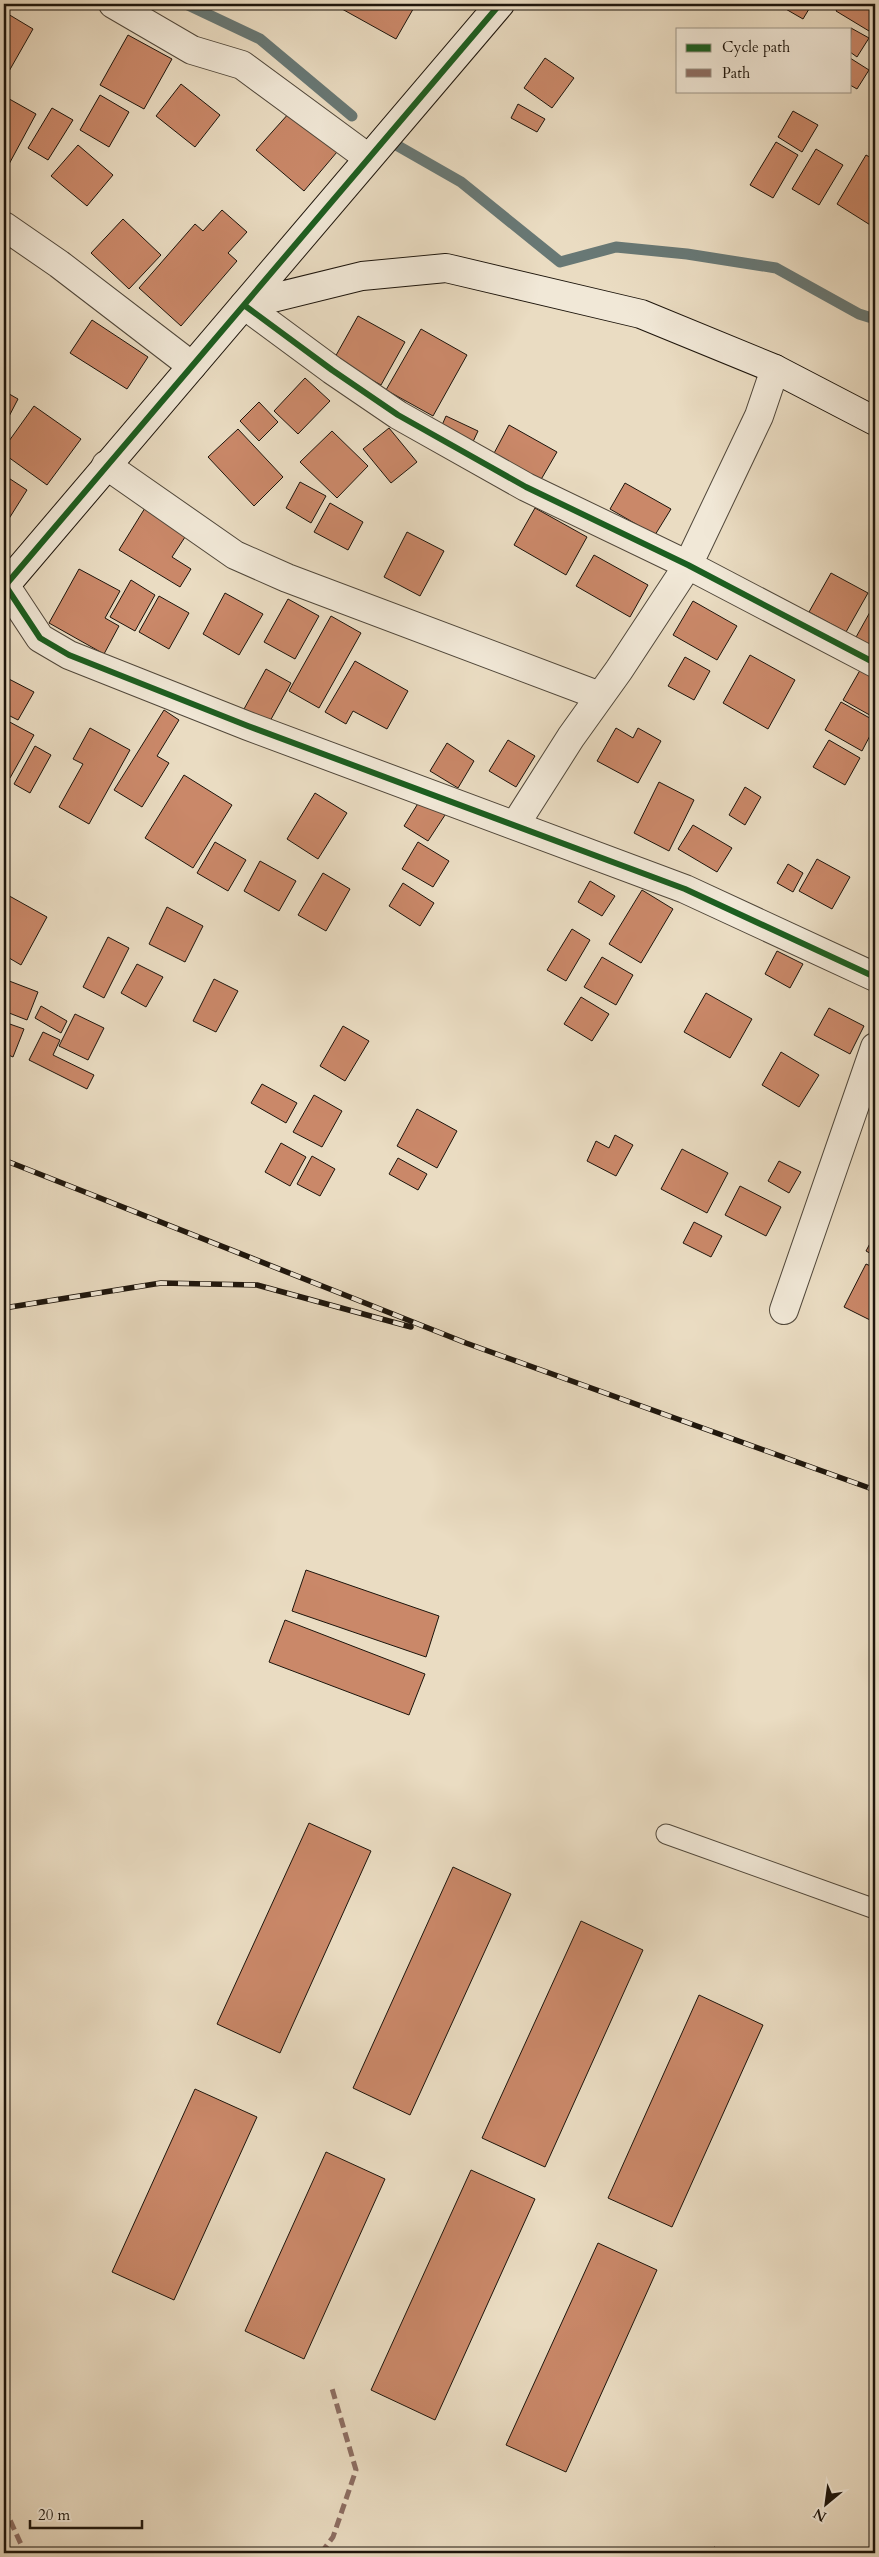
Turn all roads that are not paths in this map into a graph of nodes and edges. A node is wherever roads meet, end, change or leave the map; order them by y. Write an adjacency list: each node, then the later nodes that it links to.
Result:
1 (112, 4): 3 (street)
2 (500, 4): 3 (street)
3 (367, 157): 5 (street)
4 (4, 226): 6 (street)
5 (244, 305): 6 (street); 7 (street); 10 (street)
6 (192, 366): 9 (street)
7 (775, 369): 8 (street); 10 (street)
8 (875, 421)
9 (106, 466): 11 (street); 13 (street)
10 (688, 565): 12 (street); 13 (street)
11 (5, 586): 14 (street)
12 (875, 663)
13 (600, 696): 14 (street)
14 (515, 825): 15 (street)
15 (875, 977)
16 (875, 1047): 17 (street)
17 (784, 1310)
18 (666, 1834): 19 (lane)
19 (875, 1909)

